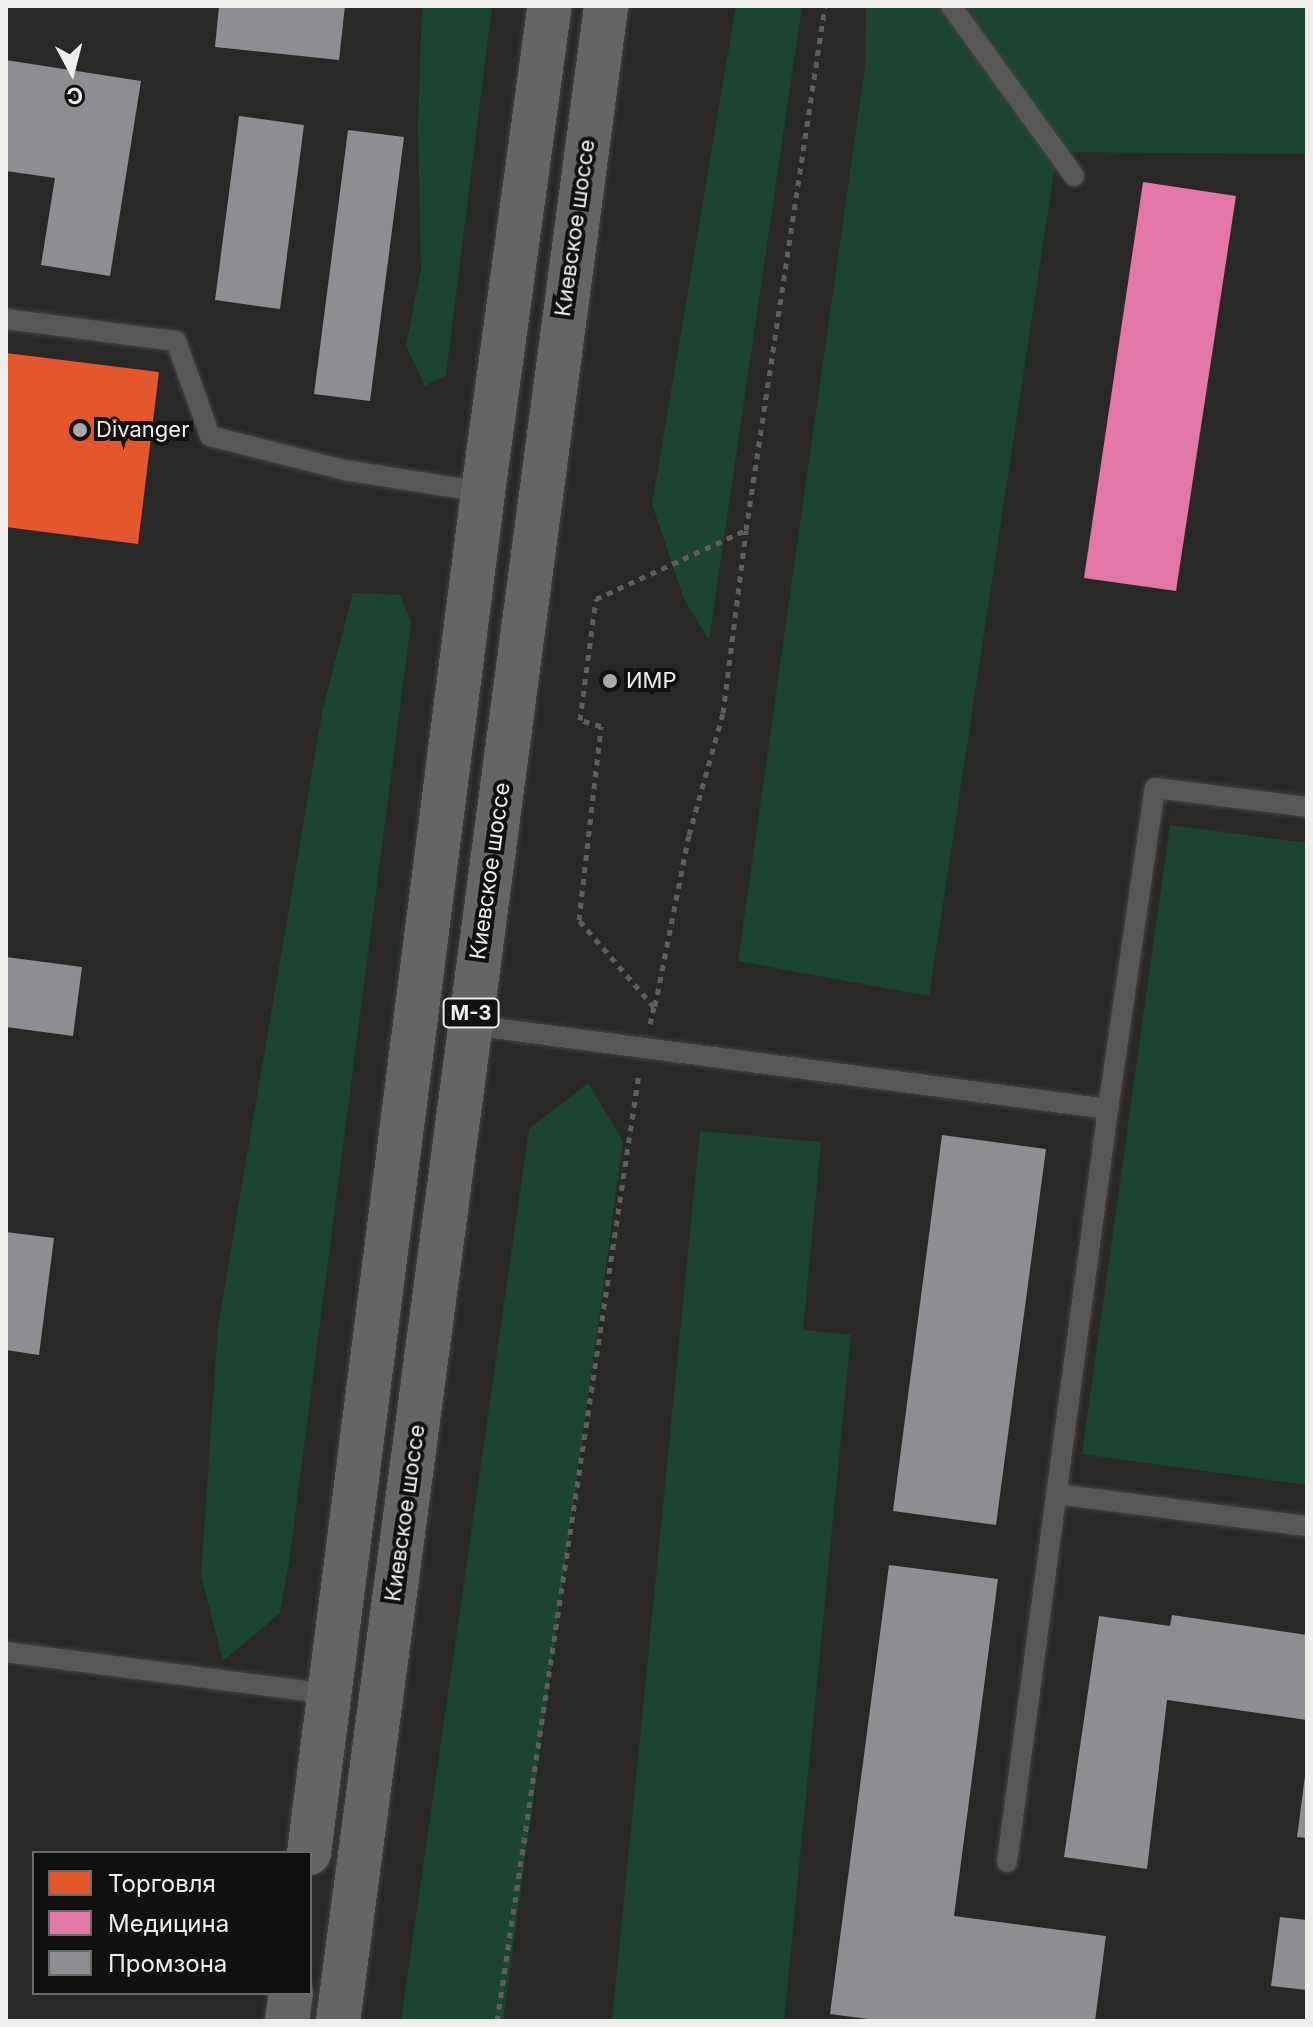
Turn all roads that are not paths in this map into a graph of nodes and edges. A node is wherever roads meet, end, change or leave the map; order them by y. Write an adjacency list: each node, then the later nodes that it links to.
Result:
1 (550, 6): 6 (highway, М-3)
2 (606, 6): 8 (highway, Киевское шоссе / М-3)
3 (951, 6): 4 (lane)
4 (1074, 176)
5 (6, 319): 6 (lane)
6 (483, 492): 13 (highway, М-3)
7 (1307, 807): 9 (lane)
8 (470, 1025): 9 (lane); 18 (highway, Киевское шоссе / М-3)
9 (1108, 1109): 10 (lane)
10 (1056, 1494): 11 (lane); 15 (lane)
11 (1307, 1526)
12 (6, 1652): 13 (lane)
13 (330, 1694): 14 (highway, М-3)
14 (309, 1851)
15 (1007, 1862)
16 (291, 1995): 17 (highway)
17 (287, 2021)
18 (338, 2021)

